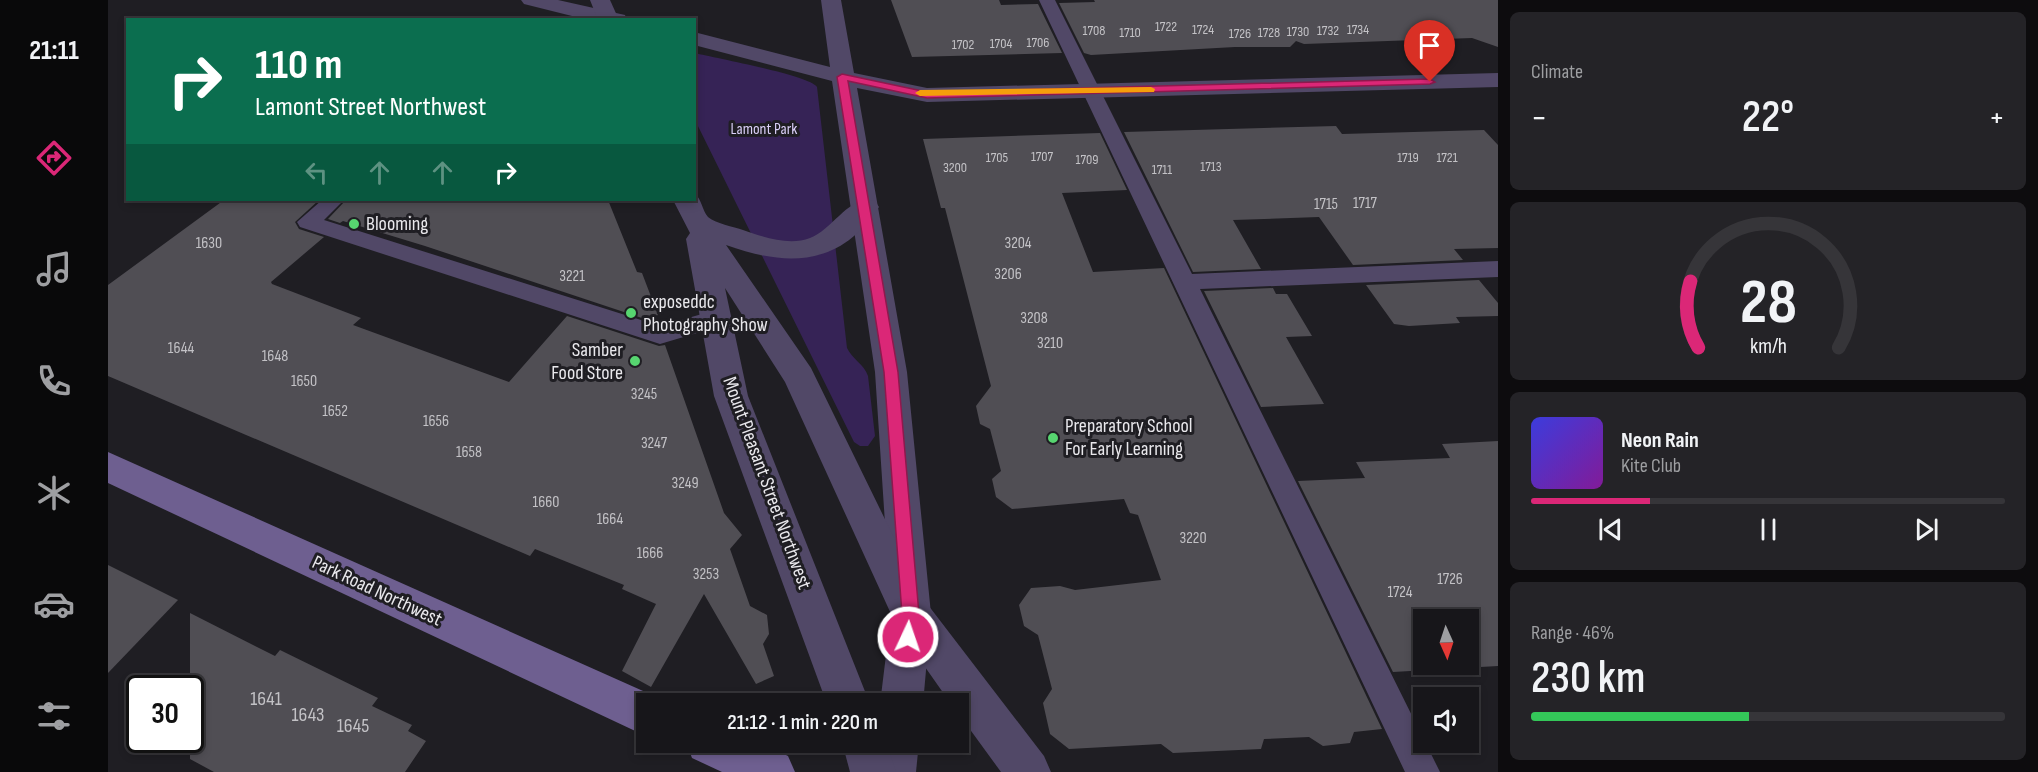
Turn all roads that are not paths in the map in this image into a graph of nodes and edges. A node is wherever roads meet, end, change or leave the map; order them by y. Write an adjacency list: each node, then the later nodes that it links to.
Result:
1 (531, 0): 4 (street)
2 (831, 0): 6 (street)
3 (1047, 0): 8 (lane)
4 (609, 14)
5 (696, 38): 6 (street)
6 (842, 77): 8 (street); 10 (street)
7 (1498, 80): 8 (street)
8 (1090, 91): 13 (lane)
9 (333, 201): 14 (lane)
10 (866, 207): 11 (street); 16 (street)
11 (692, 211): 14 (street, Mount Pleasant Street Northwest); 16 (street)
12 (1498, 269): 13 (lane)
13 (1183, 282): 27 (lane)
14 (716, 319): 17 (street, Mount Pleasant Street Northwest)
15 (108, 467): 19 (main road, Park Road Northwest)
16 (911, 614): 18 (street); 26 (street)
17 (845, 693)
18 (902, 693)
19 (636, 709)
20 (731, 753): 23 (main road)
21 (867, 753): 24 (street)
22 (896, 753): 25 (street)
23 (772, 772)
24 (873, 772)
25 (893, 772)
26 (1028, 772)
27 (1423, 772)

